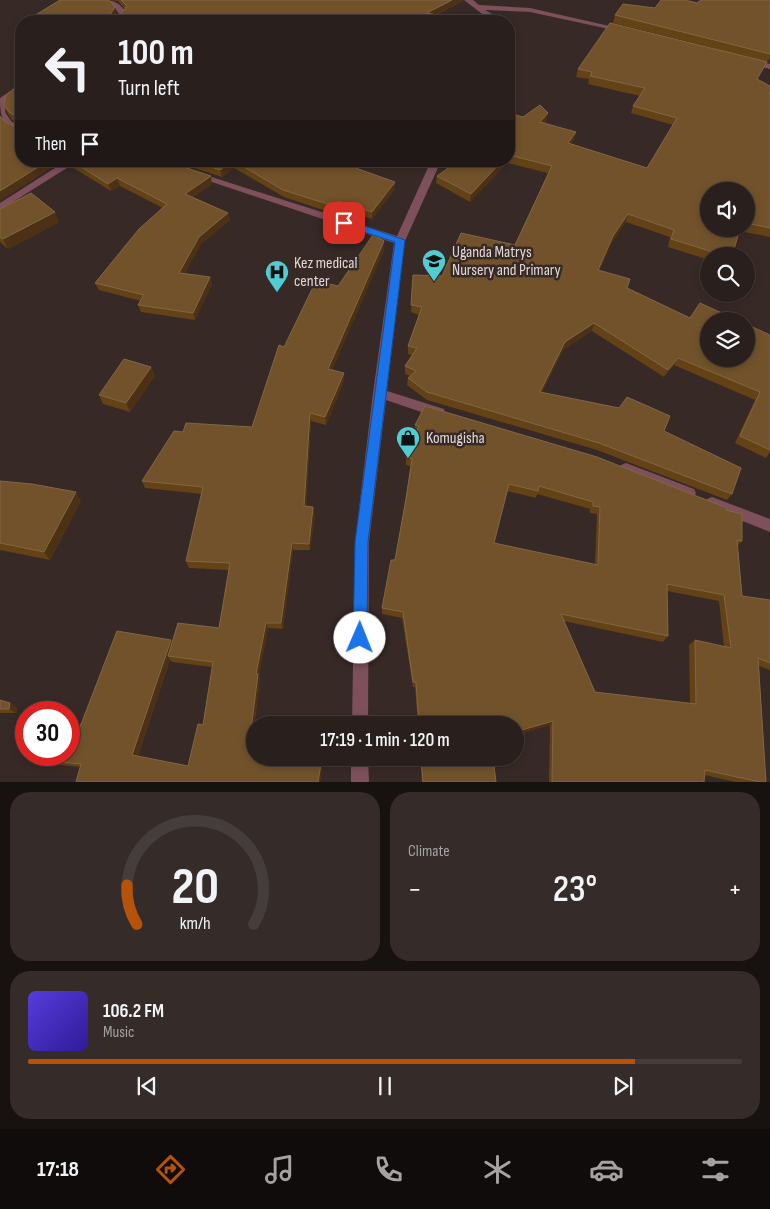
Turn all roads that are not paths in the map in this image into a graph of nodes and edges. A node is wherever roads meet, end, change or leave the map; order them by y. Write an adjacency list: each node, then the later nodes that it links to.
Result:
1 (106, 0): 4 (street)
2 (468, 0): 3 (street)
3 (478, 7): 5 (street); 6 (street)
4 (122, 15)
5 (485, 15)
6 (630, 32)
7 (742, 60): 8 (street)
8 (770, 67)
9 (15, 91): 10 (street)
10 (15, 127)
11 (63, 167): 14 (street)
12 (433, 167): 15 (street)
13 (184, 171): 15 (street)
14 (0, 207)
15 (400, 240): 16 (street)
16 (380, 393): 17 (street); 20 (street)
17 (451, 416)
18 (613, 464): 19 (street)
19 (770, 526)
20 (360, 716)
21 (360, 766): 22 (street)
22 (360, 782)

